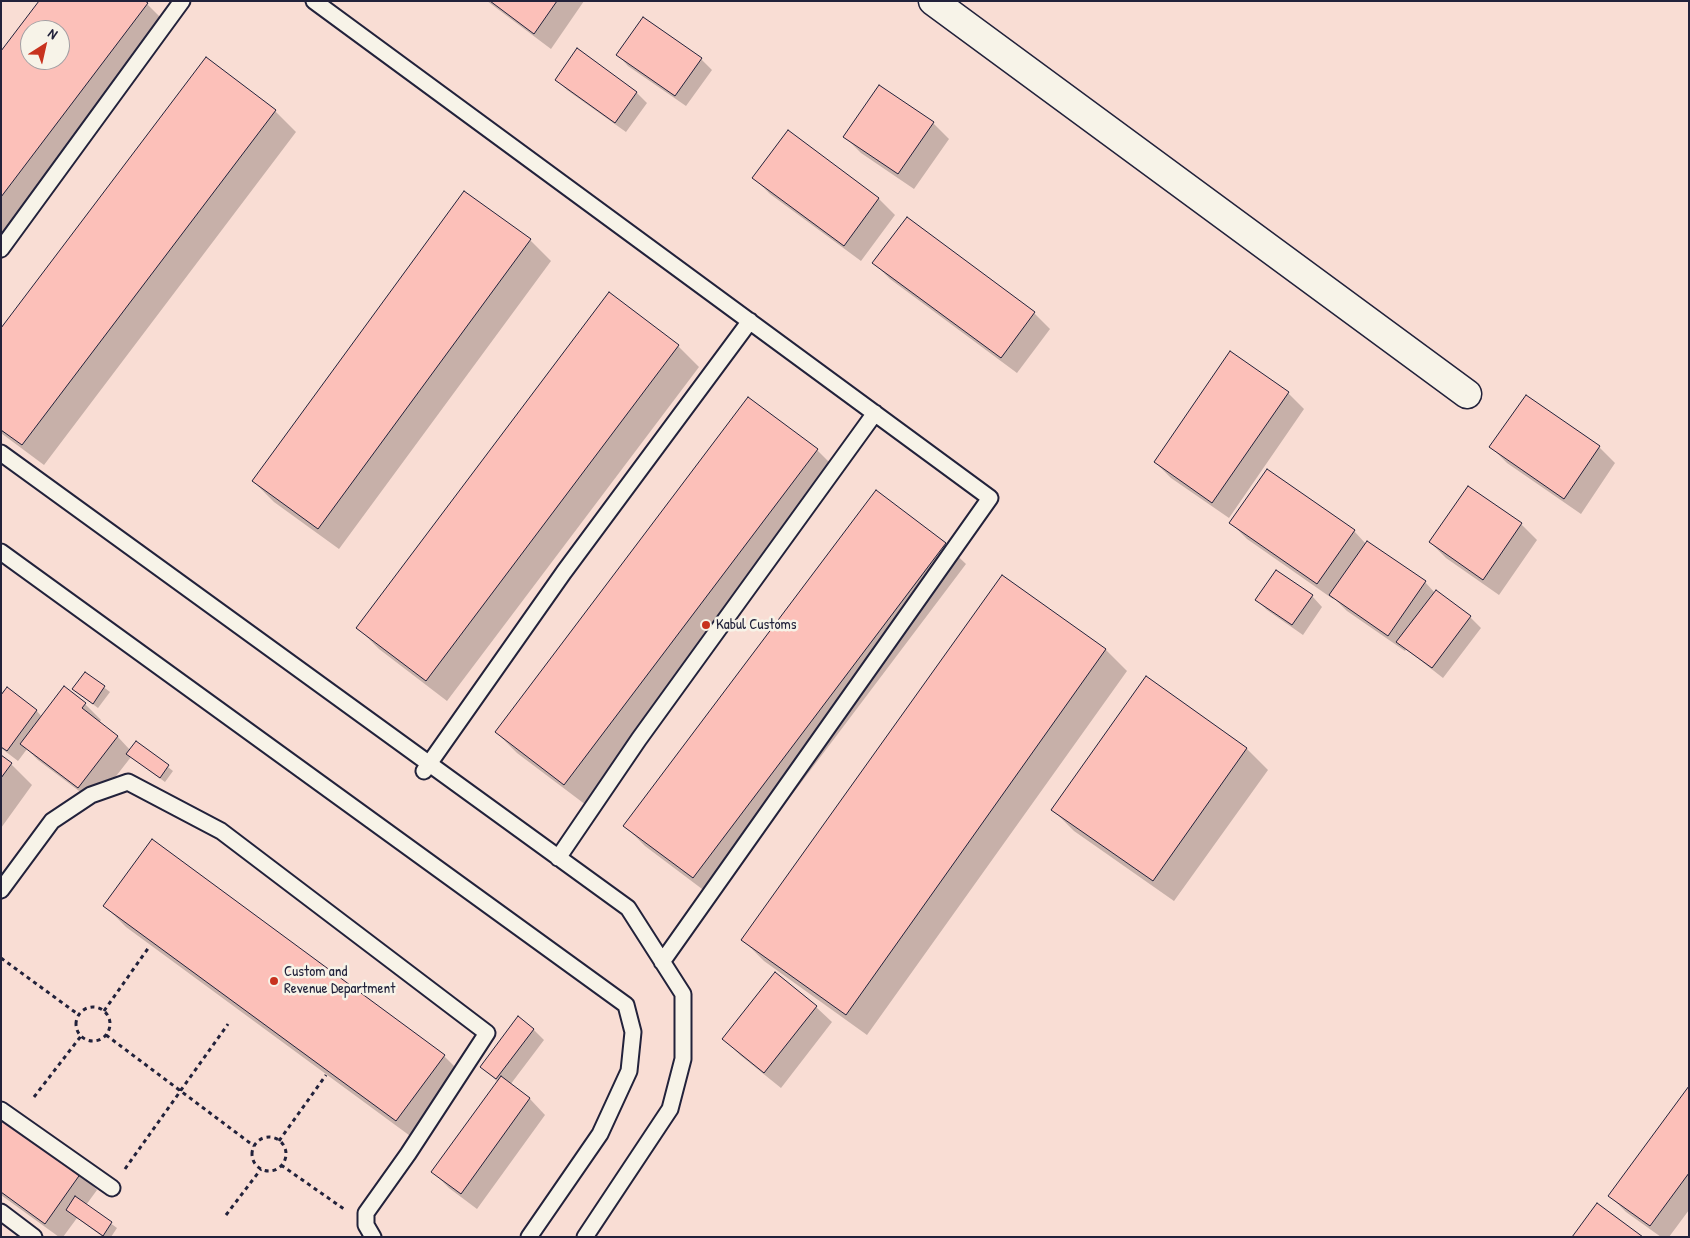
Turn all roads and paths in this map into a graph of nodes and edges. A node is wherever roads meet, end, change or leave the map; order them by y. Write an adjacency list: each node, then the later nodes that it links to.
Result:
1 (182, 1): 4 (lane)
2 (314, 1): 5 (lane)
3 (933, 1): 6 (street)
4 (1, 249)
5 (750, 321): 7 (lane); 10 (lane)
6 (1467, 394)
7 (875, 413): 11 (lane); 15 (lane)
8 (1, 452): 10 (lane)
9 (1, 552): 34 (lane)
10 (427, 768): 11 (lane)
11 (558, 858): 15 (lane)
12 (1, 890): 32 (lane)
13 (150, 947): 16 (path)
14 (1, 958): 17 (path)
15 (662, 962): 35 (lane)
16 (104, 1011): 17 (path); 19 (path)
17 (79, 1015): 20 (path)
18 (228, 1024): 22 (path)
19 (106, 1035): 20 (path); 22 (path)
20 (81, 1036): 23 (path)
21 (326, 1075): 25 (path)
22 (181, 1090): 26 (path); 29 (path)
23 (34, 1097)
24 (1, 1110): 29 (lane)
25 (279, 1141): 26 (path); 27 (path)
26 (254, 1146): 28 (path)
27 (281, 1165): 28 (path); 32 (path)
28 (261, 1169): 31 (path)
29 (112, 1188)
30 (1, 1212): 33 (lane)
31 (226, 1215)
32 (370, 1231)
33 (34, 1237)
34 (529, 1237)
35 (585, 1237)

